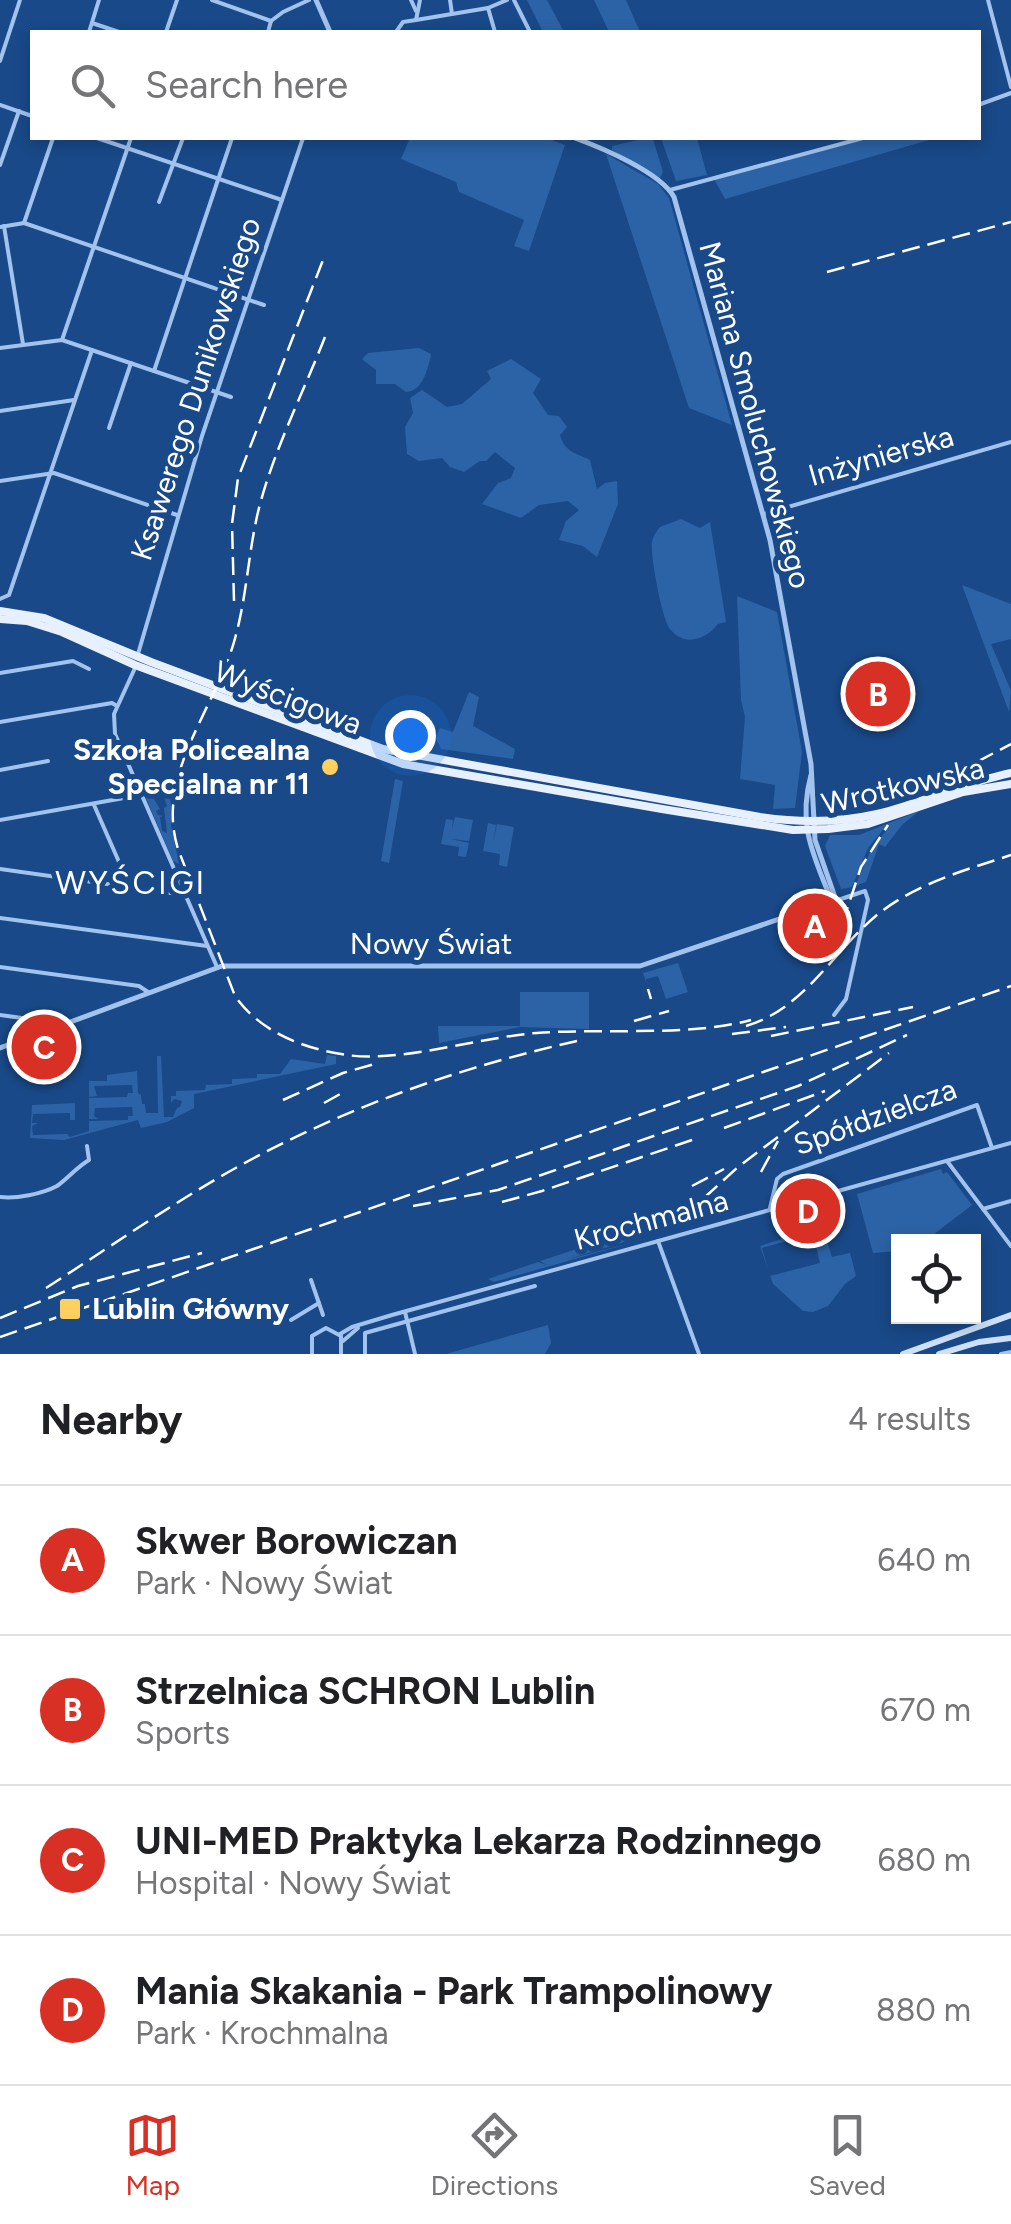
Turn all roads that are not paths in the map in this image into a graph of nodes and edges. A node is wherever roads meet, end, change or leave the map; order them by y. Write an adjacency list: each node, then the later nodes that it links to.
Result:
1 (20, 0): 26 (street)
2 (178, 0): 20 (street)
3 (212, 0): 16 (street)
4 (312, 0): 16 (street); 22 (street)
5 (411, 0): 13 (street)
6 (420, 0): 13 (street)
7 (450, 0): 14 (street)
8 (510, 0): 11 (street); 25 (street)
9 (988, 0): 27 (street)
10 (97, 1): 17 (street)
11 (493, 3): 12 (street)
12 (488, 8): 14 (street); 24 (street)
13 (416, 10): 15 (street)
14 (452, 14): 15 (street)
15 (416, 20): 23 (street)
16 (272, 22): 21 (street)
17 (92, 23): 18 (street); 19 (street)
18 (90, 30)
19 (113, 30)
20 (167, 30)
21 (269, 30)
22 (329, 30)
23 (399, 30)
24 (494, 30)
25 (529, 30)
26 (0, 61)
27 (1010, 95): 28 (street)
28 (981, 103)
29 (0, 105): 30 (street)
30 (18, 111): 31 (street); 42 (street)
31 (30, 115)
32 (52, 140): 47 (street)
33 (103, 140): 40 (street)
34 (129, 140): 40 (street)
35 (181, 140): 41 (street)
36 (231, 140): 43 (street)
37 (302, 140): 45 (street, Ksawerego Dunikowskiego)
38 (580, 140): 44 (street)
39 (856, 140): 44 (street)
40 (127, 148): 41 (street); 49 (street)
41 (174, 164): 43 (street); 46 (street)
42 (0, 165)
43 (219, 179): 45 (street); 50 (street)
44 (670, 190): 67 (street, Mariana Smoluchowskiego)
45 (282, 200): 51 (street, Ksawerego Dunikowskiego)
46 (158, 202)
47 (24, 223): 48 (street); 49 (street)
48 (2, 226): 54 (street)
49 (94, 248): 50 (street); 53 (street)
50 (185, 278): 51 (street); 58 (street)
51 (247, 299): 52 (street); 59 (street, Ksawerego Dunikowskiego)
52 (264, 305)
53 (62, 340): 54 (street); 56 (street)
54 (23, 344): 55 (street)
55 (0, 348)
56 (92, 350): 57 (street); 61 (street)
57 (131, 363): 58 (street); 63 (street)
58 (154, 371): 59 (street)
59 (216, 392): 60 (street); 68 (street, Ksawerego Dunikowskiego)
60 (231, 398)
61 (75, 400): 62 (street); 65 (street)
62 (0, 412)
63 (109, 428)
64 (1011, 442): 67 (street, Inżynierska)
65 (50, 473): 66 (street); 68 (street); 69 (street)
66 (0, 480)
67 (764, 514): 84 (street, Mariana Smoluchowskiego)
68 (178, 515): 72 (street, Ksawerego Dunikowskiego)
69 (2, 599)
70 (0, 611): 72 (main road, Wyścigowa)
71 (0, 619): 72 (main road, Wyścigowa)
72 (136, 661): 75 (street, Ksawerego Dunikowskiego); 84 (main road, Wyścigowa)
73 (89, 668): 74 (street)
74 (0, 673)
75 (117, 706): 76 (street); 81 (street)
76 (0, 722)
77 (48, 761): 78 (street)
78 (0, 770)
79 (1011, 773): 84 (main road, Wrotkowska)
80 (1011, 784): 84 (main road, Wrotkowska)
81 (141, 795): 82 (street); 87 (street)
82 (93, 803): 83 (street); 86 (street)
83 (0, 820)
84 (809, 826): 88 (street, Mariana Smoluchowskiego)
85 (0, 869): 86 (street)
86 (130, 887): 87 (street)
87 (185, 895): 90 (street)
88 (834, 901): 92 (street, Nowy Świat); 95 (street, Nowy Świat)
89 (0, 918): 90 (street)
90 (207, 946): 92 (street)
91 (0, 967): 93 (street)
92 (217, 967): 93 (street, Nowy Świat)
93 (148, 992): 96 (street, Nowy Świat)
94 (0, 1015): 96 (street)
95 (834, 1016)
96 (52, 1028): 97 (street, Nowy Świat)
97 (0, 1048)
98 (1011, 1143): 100 (street, Krochmalna)
99 (87, 1146): 102 (street)
100 (992, 1148): 101 (street, Krochmalna); 105 (street, Spółdzielcza)
101 (948, 1161): 104 (street); 105 (street, Krochmalna)
102 (0, 1197)
103 (1011, 1201): 104 (street)
104 (983, 1209): 107 (street)
105 (770, 1210): 106 (street, Krochmalna)
106 (658, 1241): 111 (street, Krochmalna); 125 (street)
107 (1011, 1246)
108 (311, 1280): 110 (street)
109 (535, 1286): 115 (street)
110 (319, 1303): 112 (street); 114 (street)
111 (405, 1312): 115 (street); 116 (street, Krochmalna)
112 (323, 1315)
113 (1011, 1315): 126 (main road)
114 (291, 1320)
115 (407, 1322): 123 (street); 124 (street)
116 (361, 1325): 117 (street, Krochmalna); 119 (street, Krochmalna)
117 (340, 1334): 119 (street); 121 (street, Krochmalna)
118 (1011, 1338): 127 (main road)
119 (343, 1341): 122 (street)
120 (1011, 1352): 128 (street)
121 (310, 1353)
122 (341, 1354)
123 (365, 1354)
124 (415, 1354)
125 (699, 1354)
126 (903, 1354)
127 (939, 1354)
128 (1002, 1354)

